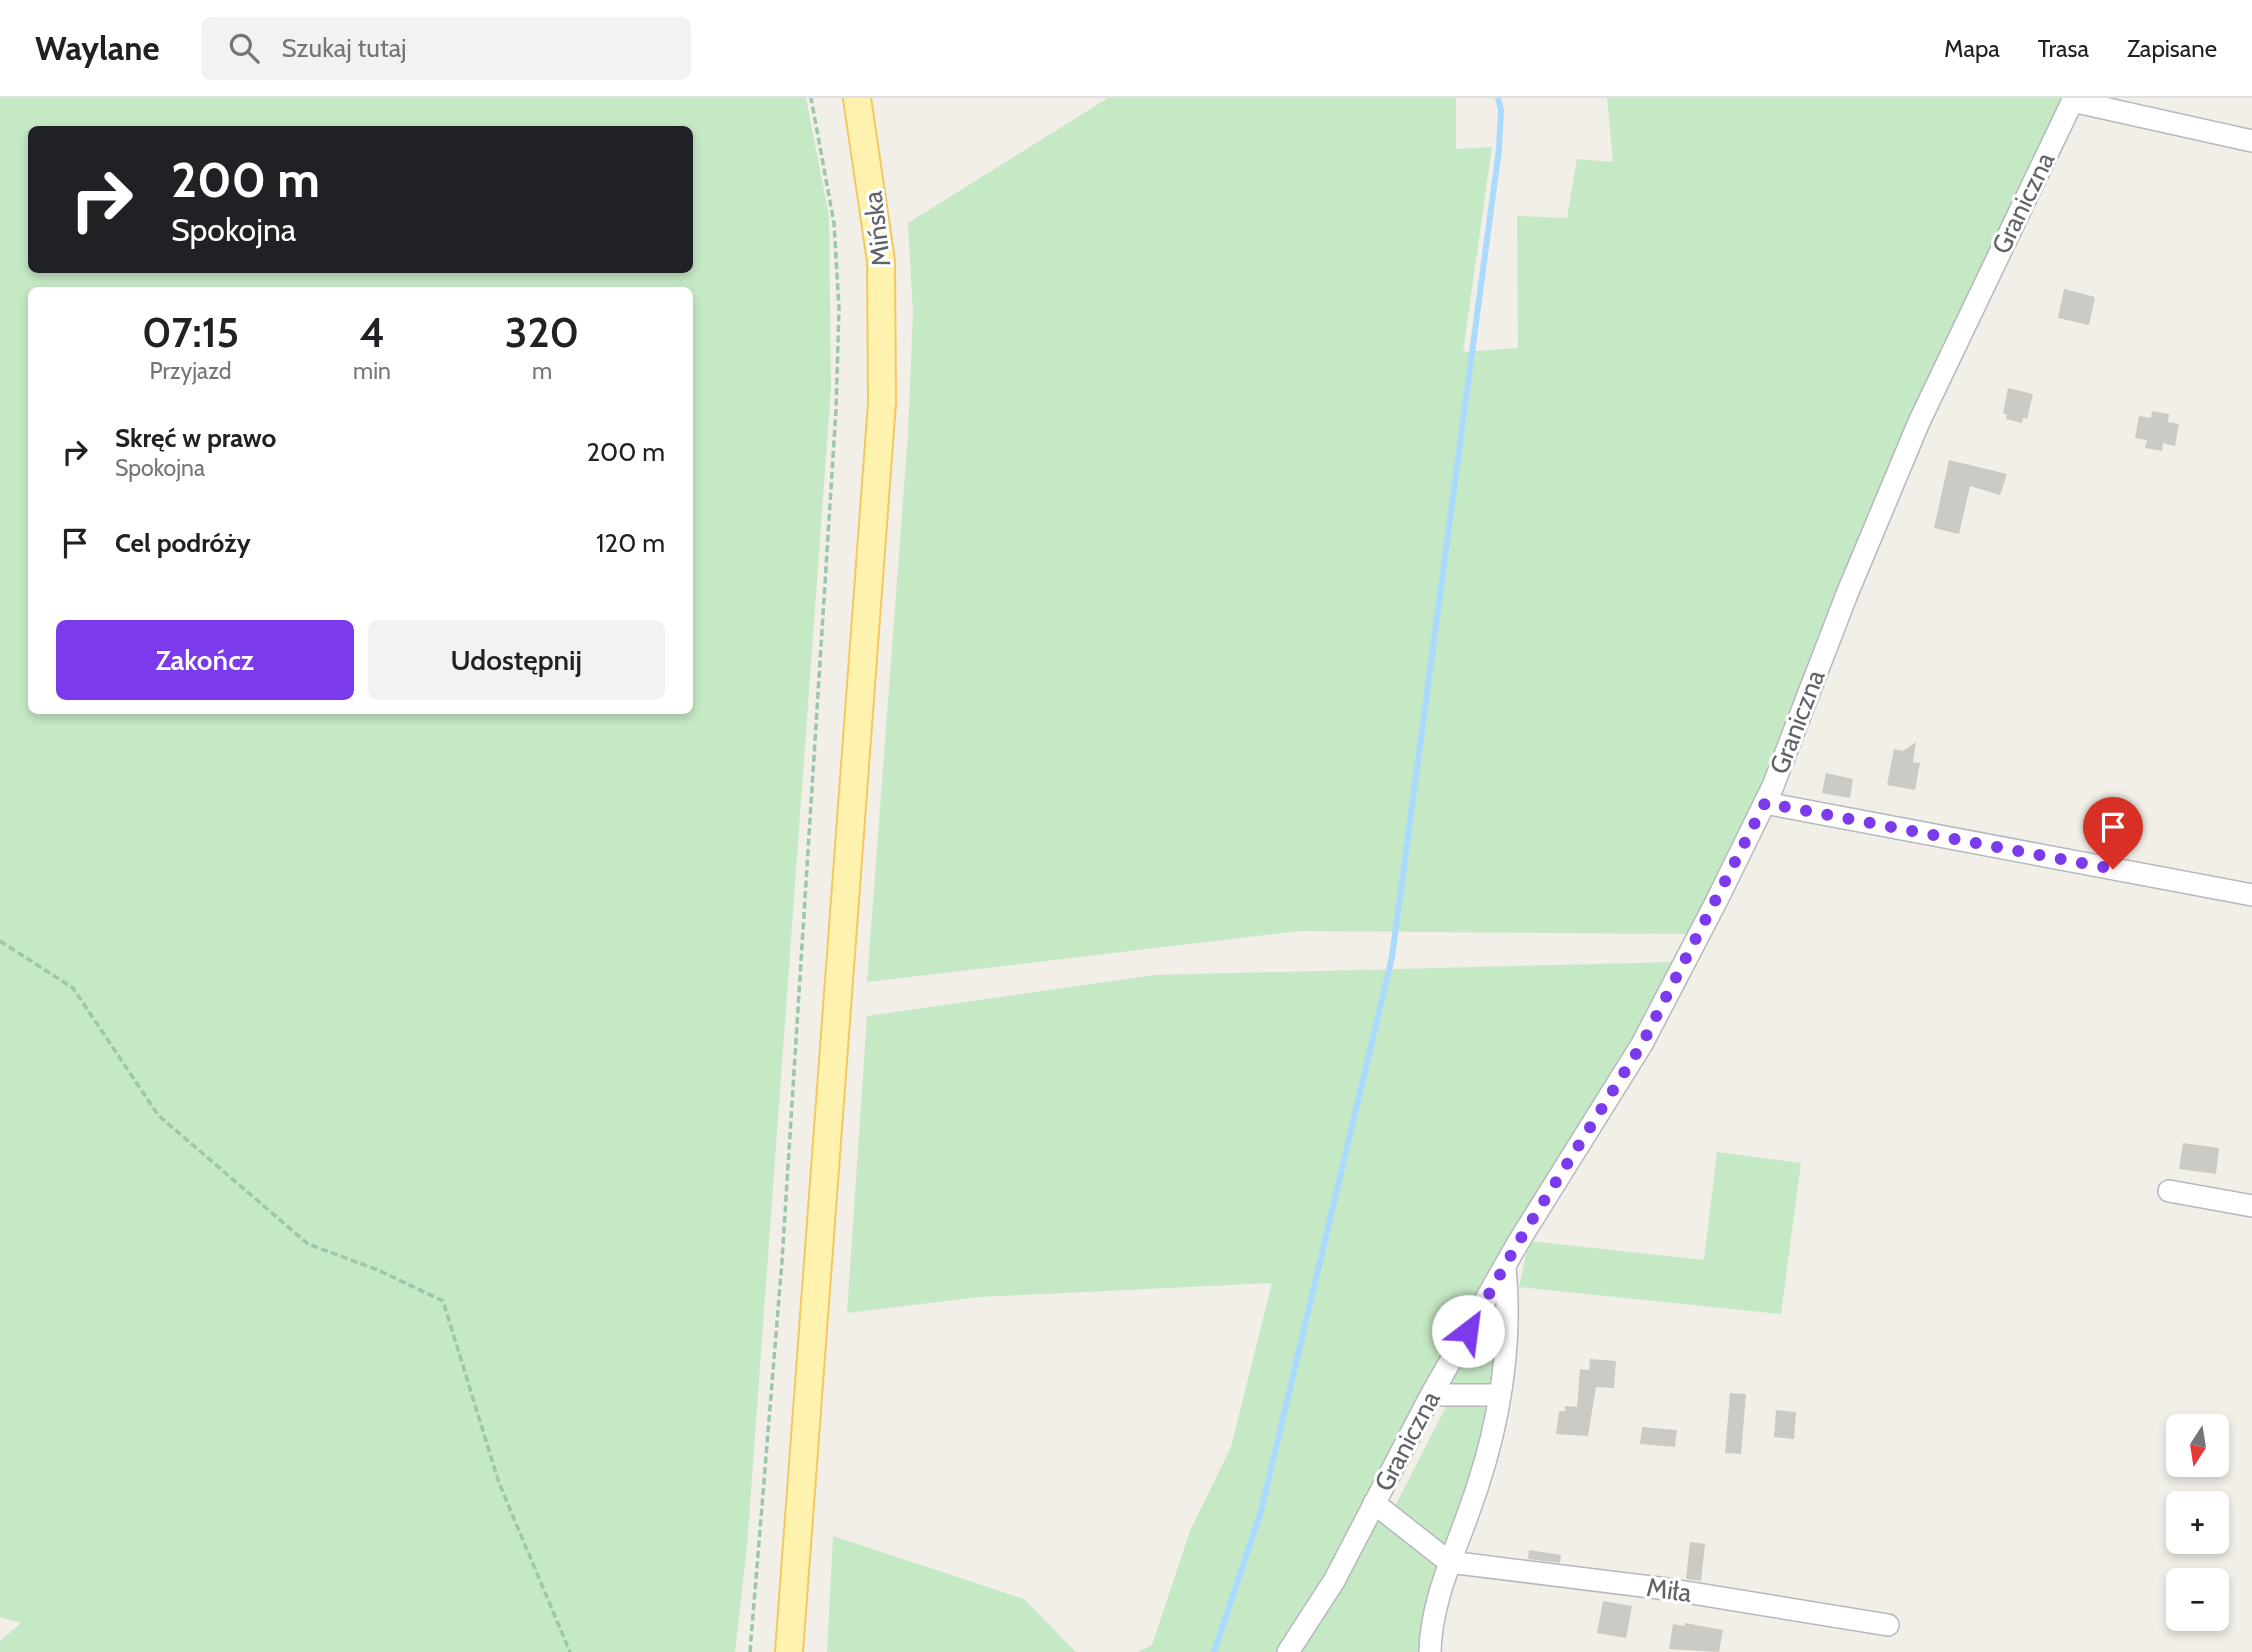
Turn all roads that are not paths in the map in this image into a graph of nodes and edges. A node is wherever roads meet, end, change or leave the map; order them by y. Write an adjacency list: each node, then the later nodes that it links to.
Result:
1 (857, 98): 14 (main road, Mińska)
2 (2073, 100): 3 (street); 4 (street, Graniczna)
3 (2252, 141)
4 (1765, 803): 5 (street); 8 (street, Graniczna)
5 (2252, 895)
6 (2169, 1191): 7 (street)
7 (2252, 1206)
8 (1505, 1267): 9 (street, Graniczna); 10 (street)
9 (1431, 1395): 10 (street); 11 (street, Graniczna)
10 (1499, 1395): 12 (street)
11 (1374, 1503): 12 (street); 15 (street, Graniczna)
12 (1449, 1562): 13 (street, Miła); 16 (street)
13 (1888, 1625)
14 (789, 1652)
15 (1288, 1652)
16 (1430, 1652)

